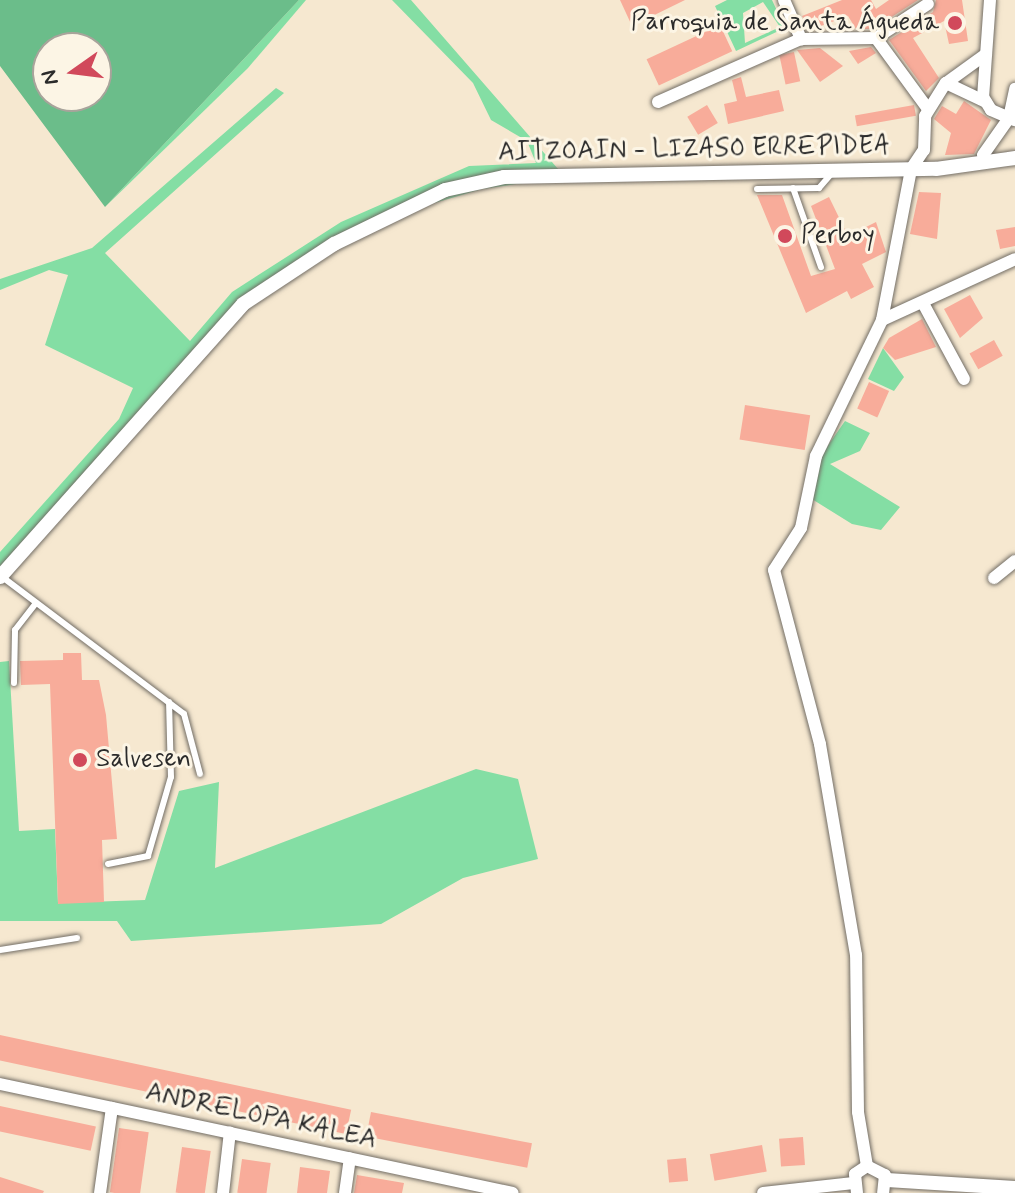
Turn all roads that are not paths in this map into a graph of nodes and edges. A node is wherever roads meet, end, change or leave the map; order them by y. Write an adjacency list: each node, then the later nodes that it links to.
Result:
1 (990, 0): 6 (street)
2 (787, 1): 5 (street)
3 (928, 4): 4 (street)
4 (876, 38): 5 (street); 11 (street)
5 (801, 39): 9 (street)
6 (986, 54): 7 (street); 10 (street)
7 (946, 83): 10 (street); 11 (street)
8 (1015, 89): 12 (street)
9 (658, 102)
10 (986, 102): 12 (street)
11 (928, 109): 16 (street)
12 (1012, 119): 13 (street)
13 (983, 155)
14 (1015, 158): 16 (street, AITZOAIN - LIZASO ERREPIDEA)
15 (836, 168): 16 (street, AITZOAIN - LIZASO ERREPIDEA); 17 (lane); 25 (street, AITZOAIN - LIZASO ERREPIDEA)
16 (911, 169): 22 (street)
17 (793, 188): 18 (lane); 20 (lane)
18 (757, 189)
19 (1015, 259): 21 (street)
20 (821, 267)
21 (924, 305): 22 (street); 23 (street)
22 (882, 320): 38 (street)
23 (964, 379)
24 (1015, 561): 26 (street)
25 (0, 576): 27 (lane)
26 (994, 578)
27 (36, 603): 28 (lane); 29 (lane)
28 (14, 683)
29 (169, 702): 30 (lane); 31 (lane)
30 (200, 774)
31 (108, 864)
32 (77, 938): 33 (lane)
33 (0, 950)
34 (0, 1084): 35 (street, ANDRELOPA KALEA)
35 (112, 1108): 36 (street, ANDRELOPA KALEA); 43 (street)
36 (230, 1132): 37 (street, ANDRELOPA KALEA); 44 (street)
37 (350, 1158): 40 (street, ANDRELOPA KALEA); 45 (street)
38 (867, 1166): 39 (street); 41 (street)
39 (885, 1187): 42 (street)
40 (469, 1188): 46 (street, ANDRELOPA KALEA)
41 (855, 1188): 47 (street)
42 (1015, 1188)
43 (100, 1193)
44 (223, 1193)
45 (345, 1193)
46 (513, 1193)
47 (763, 1193)

